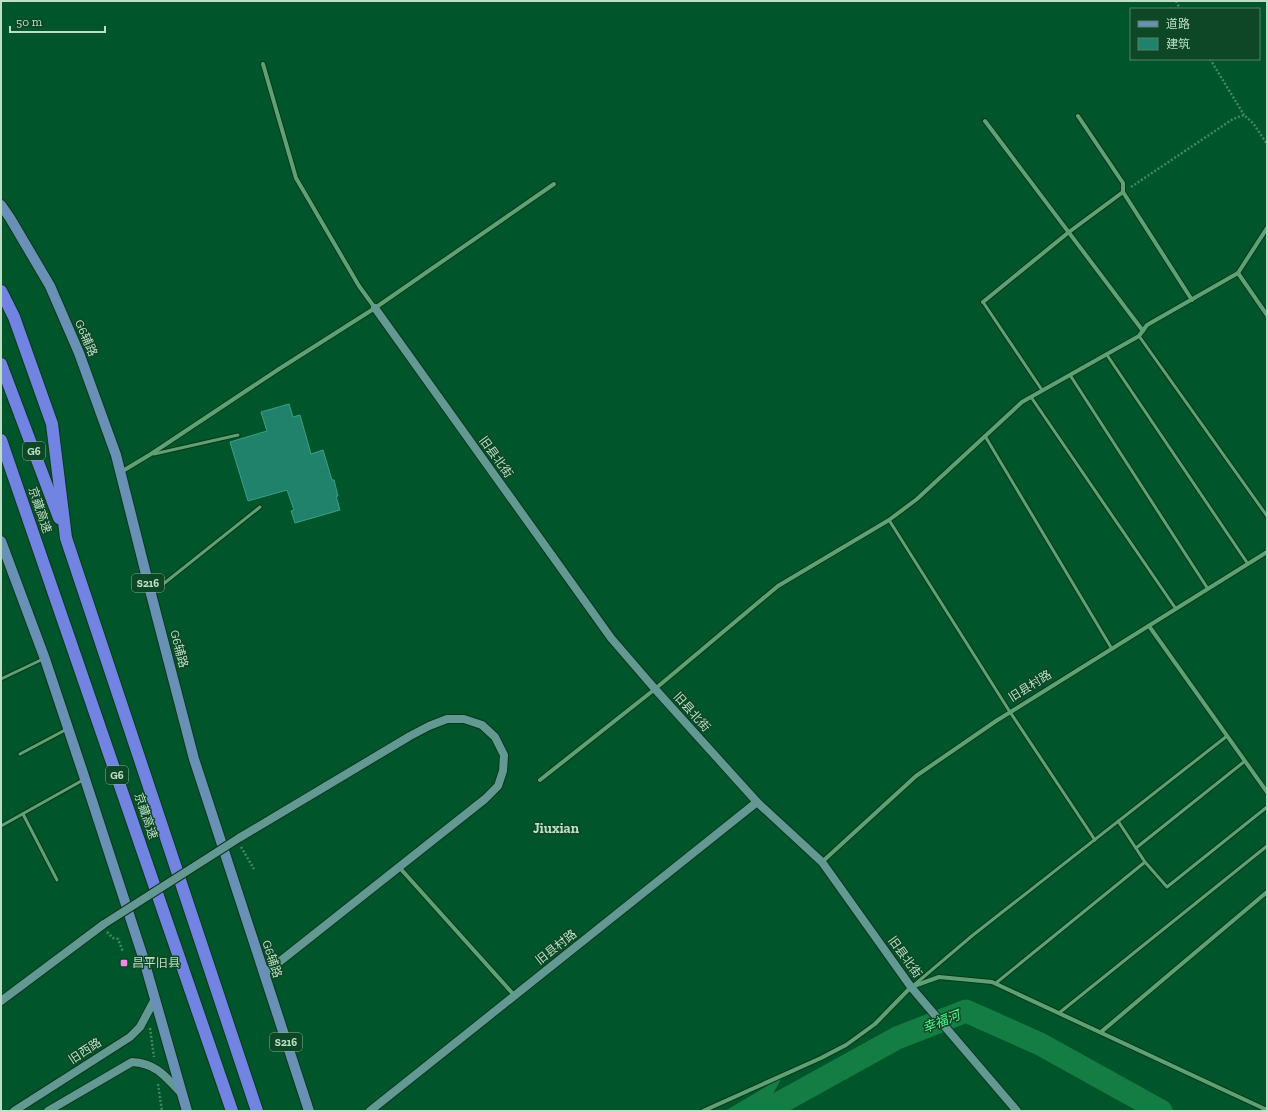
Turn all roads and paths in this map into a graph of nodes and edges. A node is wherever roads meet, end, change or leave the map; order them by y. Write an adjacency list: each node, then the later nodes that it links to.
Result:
1 (1211, 60): 3 (path)
2 (263, 64): 16 (street)
3 (1244, 115): 6 (path); 8 (path)
4 (1078, 116): 8 (street)
5 (985, 121): 11 (street)
6 (1267, 144)
7 (554, 184): 16 (street)
8 (1123, 192): 11 (street); 14 (street)
9 (1, 205): 29 (main road, G6辅路 / S216)
10 (1267, 228): 12 (street)
11 (1069, 232): 15 (street); 18 (street)
12 (1238, 273): 14 (street); 17 (street)
13 (1, 291): 33 (highway)
14 (1192, 300): 18 (street)
15 (983, 302): 23 (lane)
16 (375, 308): 28 (street); 45 (street, 旧县北街)
17 (1267, 315)
18 (1143, 331): 19 (street)
19 (1140, 336): 20 (street); 31 (lane)
20 (1107, 355): 22 (street); 37 (lane)
21 (1, 364): 33 (highway, G6)
22 (1070, 375): 23 (street); 38 (lane)
23 (1042, 390): 24 (street)
24 (1031, 397): 26 (street); 40 (lane)
25 (238, 435): 28 (lane)
26 (985, 436): 32 (street); 42 (lane)
27 (1, 440): 87 (highway, 京藏高速 / G6)
28 (151, 454): 29 (street)
29 (120, 472): 39 (main road, G6辅路 / S216)
30 (260, 507): 39 (lane)
31 (1267, 516)
32 (889, 520): 45 (street); 46 (lane)
33 (66, 538): 88 (highway)
34 (1, 541): 35 (main road)
35 (3, 552): 43 (main road)
36 (1267, 552): 37 (street, 旧县村路)
37 (1248, 564): 38 (street, 旧县村路)
38 (1208, 589): 40 (street, 旧县村路)
39 (151, 594): 71 (main road, G6辅路 / S216)
40 (1176, 609): 41 (street, 旧县村路)
41 (1149, 626): 42 (street, 旧县村路); 48 (street)
42 (1112, 649): 46 (street, 旧县村路)
43 (44, 659): 44 (lane); 47 (main road)
44 (1, 679)
45 (655, 689): 52 (street); 54 (street, 旧县北街)
46 (1010, 712): 59 (lane); 63 (street, 旧县村路)
47 (68, 728): 49 (lane); 51 (main road)
48 (1227, 736): 50 (street); 57 (lane)
49 (20, 754)
50 (1245, 761): 53 (street); 62 (lane)
51 (85, 779): 56 (lane); 75 (main road)
52 (540, 780)
53 (1267, 792)
54 (757, 802): 63 (street, 旧县北街); 74 (street, 旧县村路)
55 (1267, 807): 64 (lane)
56 (23, 814): 58 (lane); 67 (lane)
57 (1118, 821): 59 (lane); 62 (lane)
58 (1, 826)
59 (1095, 840): 73 (lane)
60 (239, 841): 65 (street); 66 (path); 69 (street, bridge)
61 (1267, 846): 77 (lane)
62 (1136, 848): 64 (lane)
63 (822, 862): 73 (street, 旧县北街)
64 (1145, 862): 72 (lane)
65 (399, 867): 71 (street); 74 (street)
66 (254, 869)
67 (57, 880)
68 (1267, 892): 79 (street)
69 (105, 927): 70 (path); 76 (street)
70 (123, 952)
71 (264, 974): 89 (main road, G6辅路 / S216)
72 (996, 983): 73 (street); 77 (street)
73 (911, 987): 91 (street); 92 (street, 旧县北街)
74 (514, 995): 90 (street, 旧县村路)
75 (155, 999): 78 (street, 旧西路); 81 (main road)
76 (1, 1001)
77 (1059, 1013): 79 (street)
78 (148, 1014): 80 (path); 83 (street, 旧西路)
79 (1100, 1032): 82 (street)
80 (156, 1069): 81 (street); 84 (street); 85 (path)
81 (181, 1093): 86 (main road)
82 (1267, 1110)
83 (14, 1111)
84 (48, 1111)
85 (162, 1111)
86 (187, 1111)
87 (232, 1111)
88 (257, 1111)
89 (309, 1111)
90 (370, 1111)
91 (703, 1111)
92 (1017, 1111)

